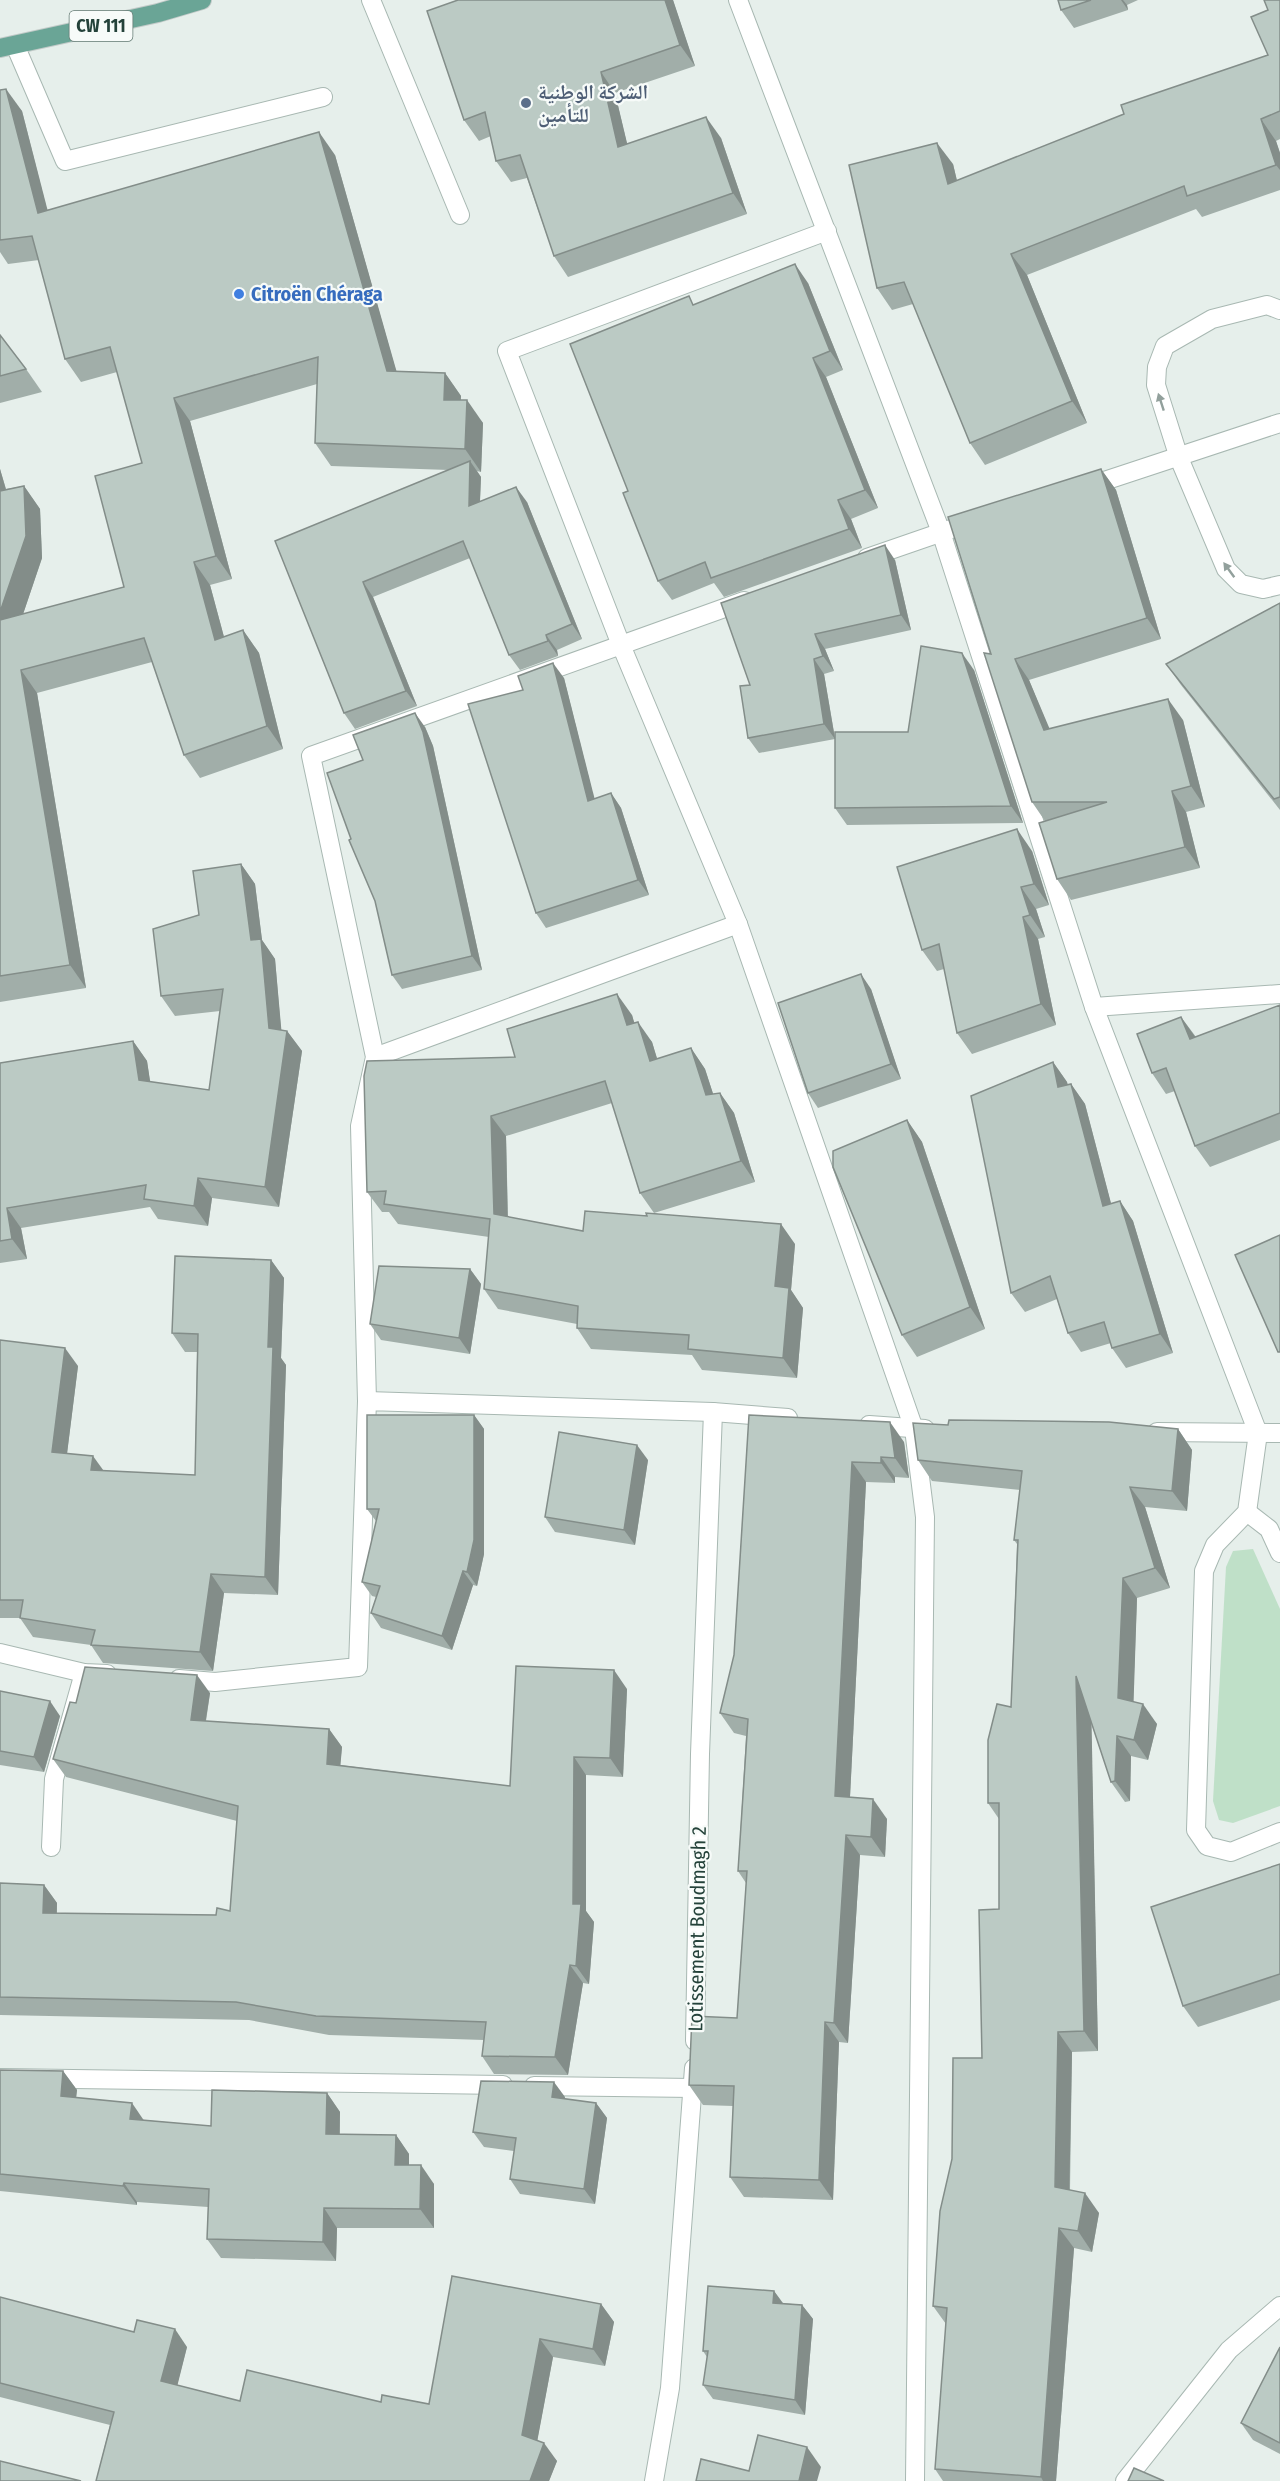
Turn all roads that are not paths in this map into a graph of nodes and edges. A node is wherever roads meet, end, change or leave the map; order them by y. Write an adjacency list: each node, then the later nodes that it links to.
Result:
1 (202, 0): 4 (main road, CW 111)
2 (371, 0): 6 (street)
3 (738, 0): 7 (street)
4 (8, 46): 5 (street)
5 (323, 97)
6 (460, 215)
7 (827, 231): 13 (street); 17 (street)
8 (1280, 310): 10 (street, one-way to 8)
9 (1280, 423): 10 (street)
10 (1179, 458): 11 (street); 15 (street, one-way to 10)
11 (1066, 493)
12 (964, 525): 13 (street)
13 (941, 532): 14 (street); 20 (street)
14 (853, 563)
15 (1280, 585)
16 (765, 594): 17 (street)
17 (621, 645): 18 (street); 21 (street)
18 (738, 924): 21 (street); 26 (street)
19 (1280, 994): 20 (street)
20 (1094, 1007): 29 (street)
21 (375, 1057): 22 (street)
22 (367, 1401): 23 (street); 36 (street)
23 (713, 1412): 24 (street); 40 (street, Lotissement Boudmagh 2)
24 (808, 1420)
25 (855, 1424): 26 (street)
26 (914, 1429): 27 (street); 43 (street)
27 (938, 1429)
28 (1140, 1432): 29 (street)
29 (1258, 1433): 30 (street); 31 (street)
30 (1280, 1433)
31 (1247, 1512): 32 (street); 37 (street)
32 (1280, 1553)
33 (0, 1653): 34 (street)
34 (84, 1673): 35 (street); 38 (street)
35 (120, 1675)
36 (155, 1678)
37 (1280, 1832)
38 (51, 1847)
39 (0, 2078): 40 (street)
40 (694, 2088): 42 (street, Lotissement Boudmagh 2)
41 (1280, 2306): 44 (street)
42 (654, 2481)
43 (915, 2481)
44 (1125, 2481)

